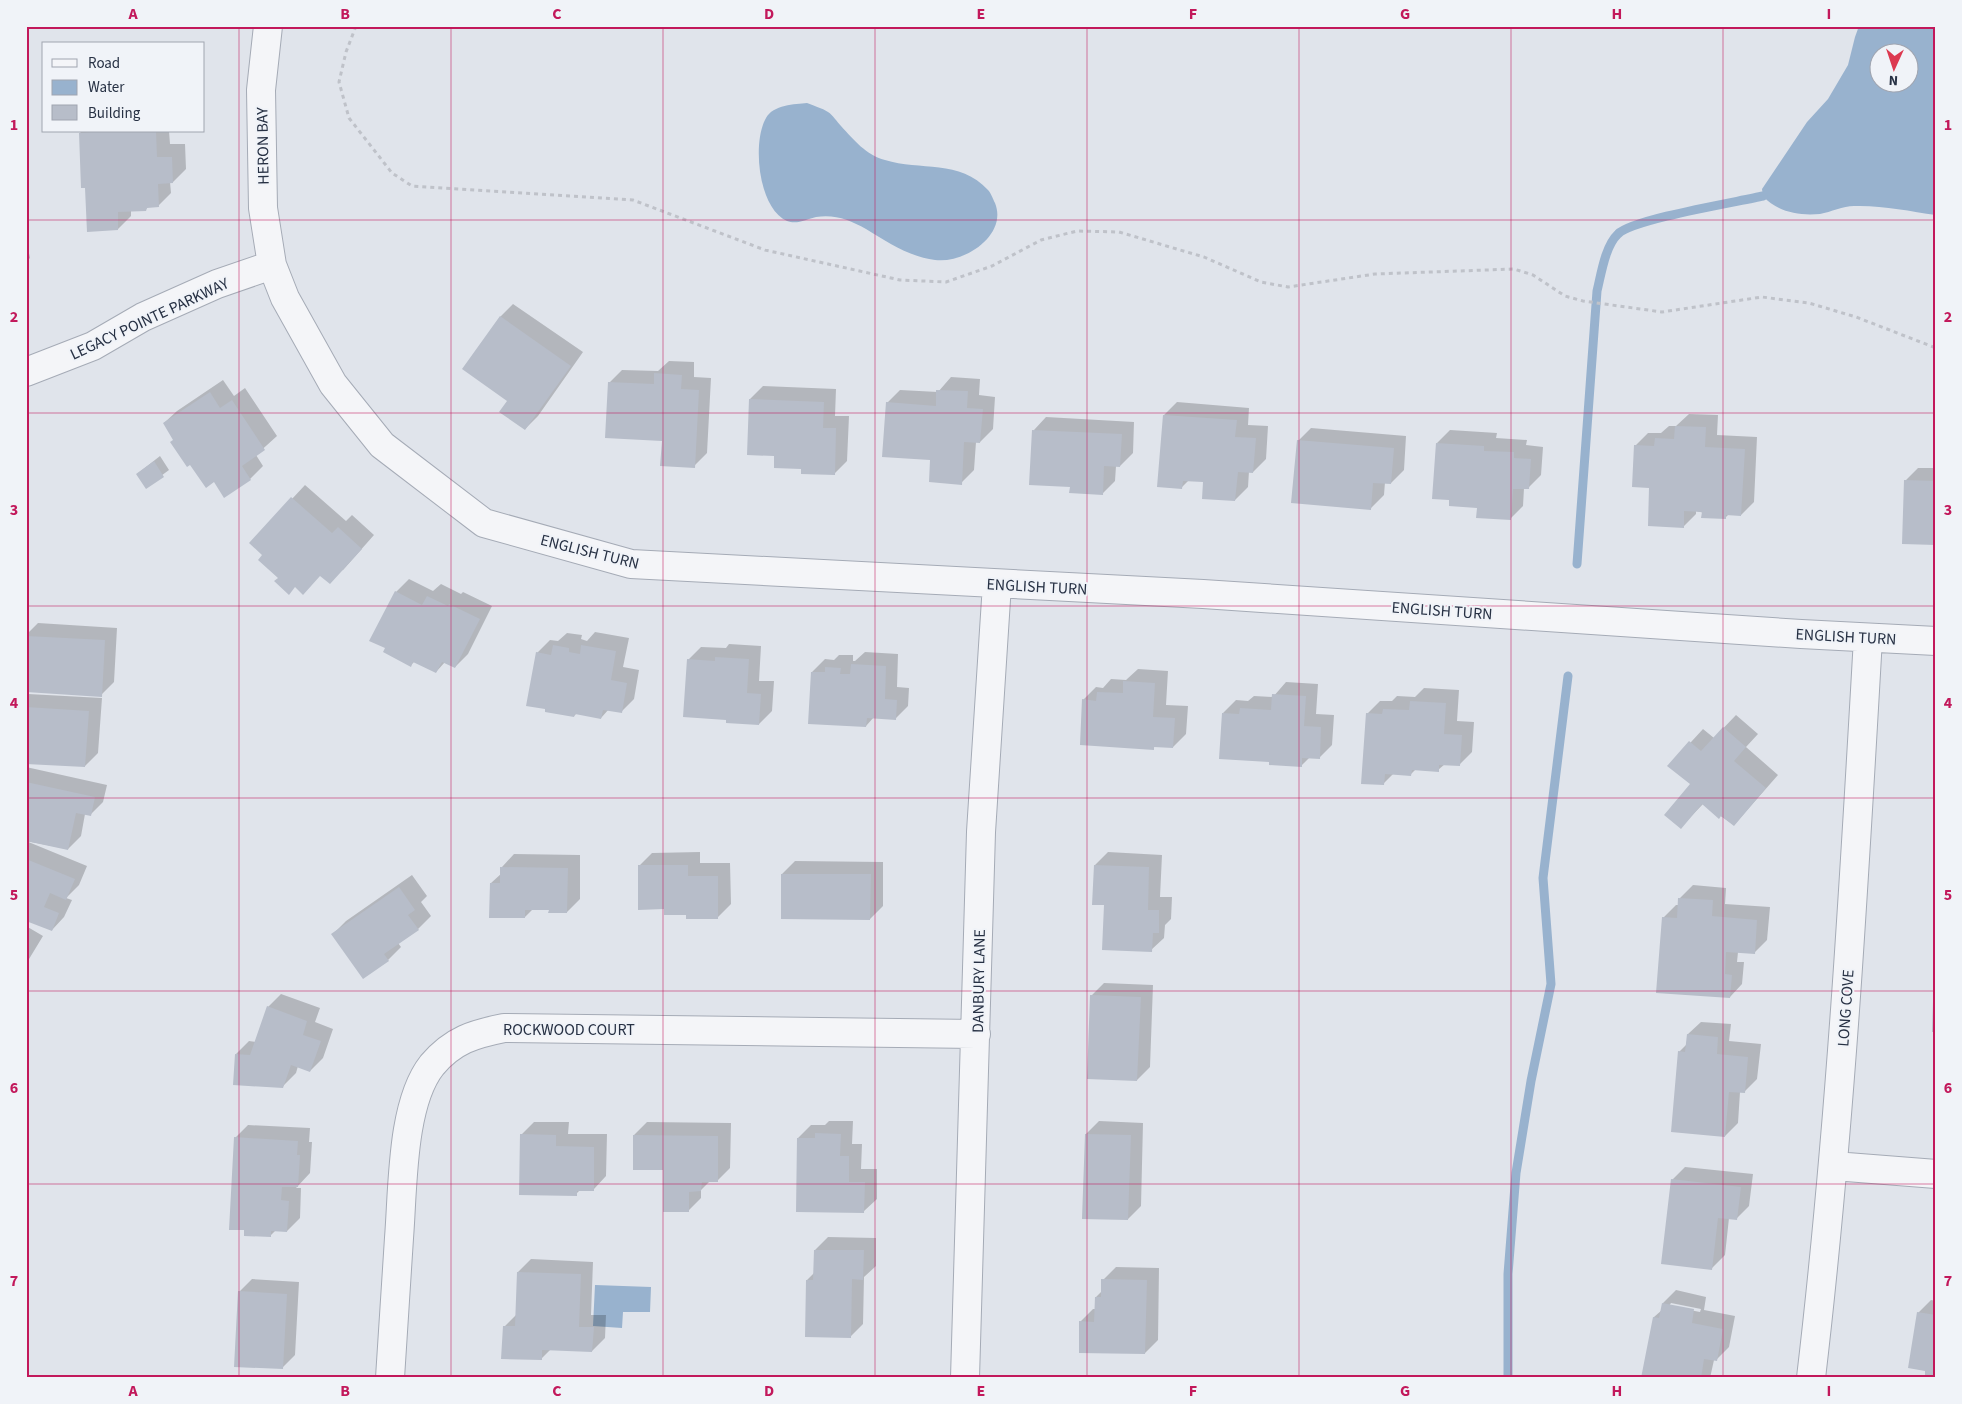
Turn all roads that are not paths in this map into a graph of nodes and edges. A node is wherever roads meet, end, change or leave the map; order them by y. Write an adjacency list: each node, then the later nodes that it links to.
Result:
1 (268, 26): 2 (street, HERON BAY)
2 (272, 265): 3 (street, LEGACY POINTE PARKWAY); 4 (street, ENGLISH TURN)
3 (26, 372)
4 (996, 584): 5 (street, ENGLISH TURN); 7 (street, DANBURY LANE)
5 (1868, 638): 6 (street, ENGLISH TURN); 8 (street, LONG COVE)
6 (1936, 641)
7 (976, 1034): 10 (street, ROCKWOOD COURT); 11 (street, DANBURY LANE)
8 (1834, 1166): 9 (street); 12 (street, LONG COVE)
9 (1936, 1174)
10 (390, 1378)
11 (966, 1378)
12 (1811, 1378)

